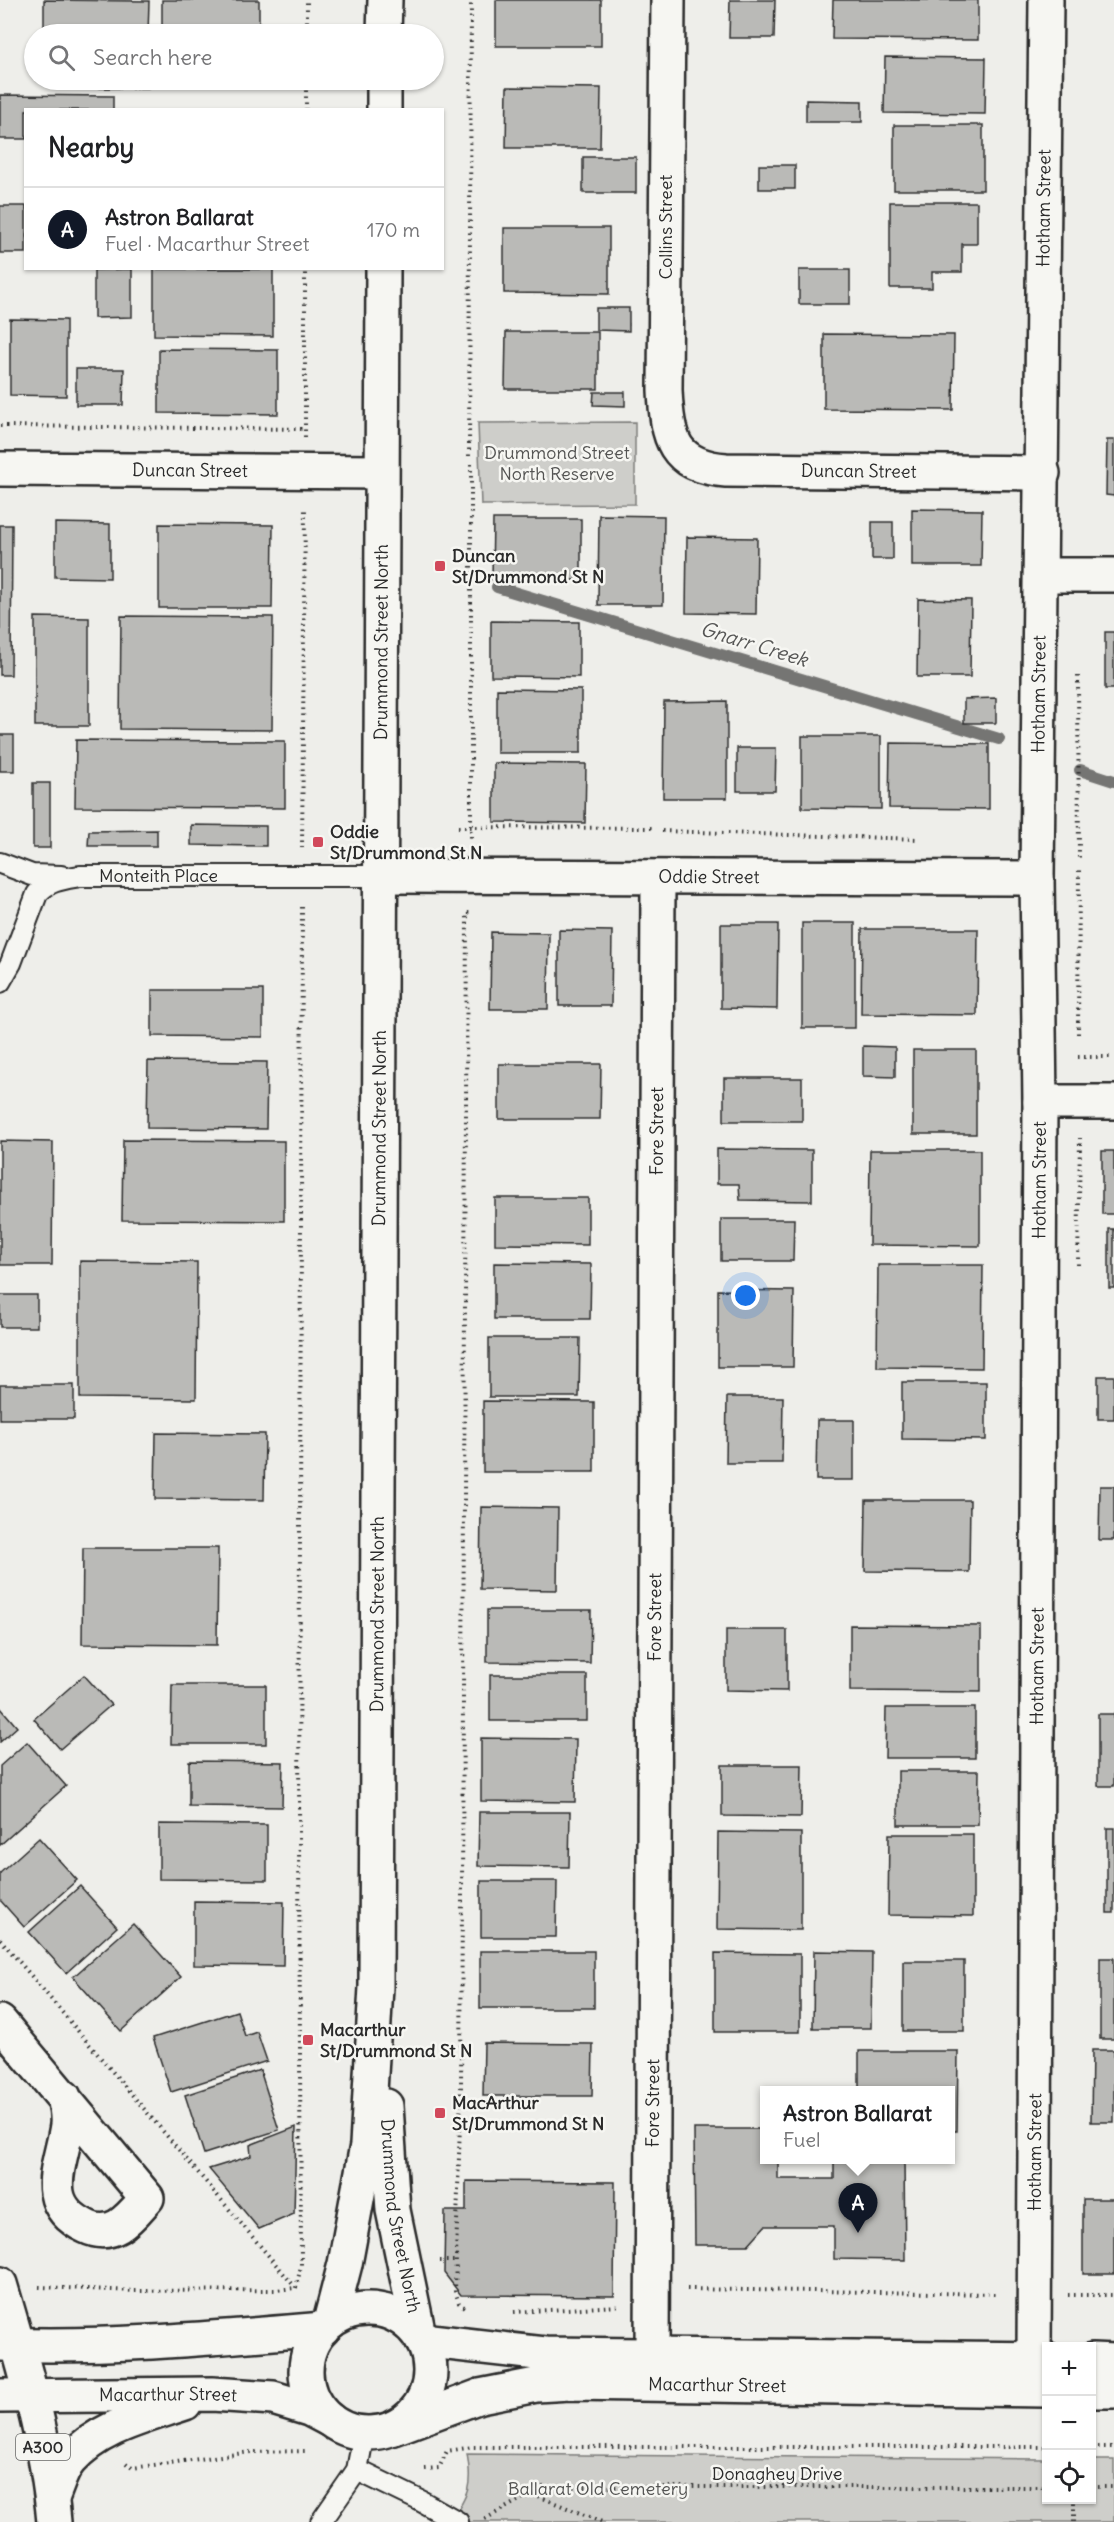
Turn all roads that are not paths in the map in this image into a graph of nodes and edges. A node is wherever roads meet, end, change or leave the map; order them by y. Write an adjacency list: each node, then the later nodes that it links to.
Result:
1 (385, 0): 4 (main road)
2 (668, 0): 8 (main road, Collins Street)
3 (1046, 0): 11 (main road, Hotham Street)
4 (384, 24)
5 (384, 90): 6 (main road)
6 (384, 108)
7 (383, 270): 10 (main road, Drummond Street North)
8 (679, 452): 11 (main road, Duncan Street)
9 (0, 469): 10 (main road, Duncan Street)
10 (381, 472): 16 (main road, Drummond Street North)
11 (1043, 473): 12 (main road, Hotham Street)
12 (1041, 575): 13 (main road); 18 (main road, Hotham Street)
13 (1114, 575)
14 (0, 863): 15 (lane)
15 (80, 876): 16 (lane, Monteith Place); 19 (lane, Monteith Place)
16 (382, 876): 17 (main road, Oddie Street); 22 (main road, Drummond Street North)
17 (658, 878): 18 (main road, Oddie Street); 29 (main road, Fore Street)
18 (1037, 878): 20 (main road, Hotham Street)
19 (0, 982)
20 (1040, 1102): 21 (main road); 30 (main road, Hotham Street)
21 (1114, 1102)
22 (376, 1987): 26 (main road, Drummond Street North); 27 (main road, Drummond Street North)
23 (0, 2022): 24 (main road)
24 (64, 2097)
25 (0, 2284): 28 (main road, A300)
26 (326, 2325): 27 (main road); 28 (main road); 39 (main road)
27 (421, 2337): 29 (main road, Macarthur Street); 40 (main road)
28 (8, 2344): 38 (main road, A300)
29 (652, 2355): 30 (main road, Macarthur Street)
30 (1040, 2359)
31 (1096, 2360): 32 (main road)
32 (1114, 2361)
33 (1042, 2390): 40 (main road, Macarthur Street)
34 (1096, 2391): 35 (main road)
35 (1114, 2391)
36 (212, 2394): 38 (main road, Macarthur Street); 39 (main road, Macarthur Street); 42 (main road)
37 (0, 2396): 38 (main road, Macarthur Street)
38 (32, 2396): 42 (main road, A300)
39 (332, 2422): 40 (main road)
40 (379, 2430): 41 (lane)
41 (357, 2470): 43 (lane); 44 (lane)
42 (53, 2510)
43 (321, 2522)
44 (458, 2522)

